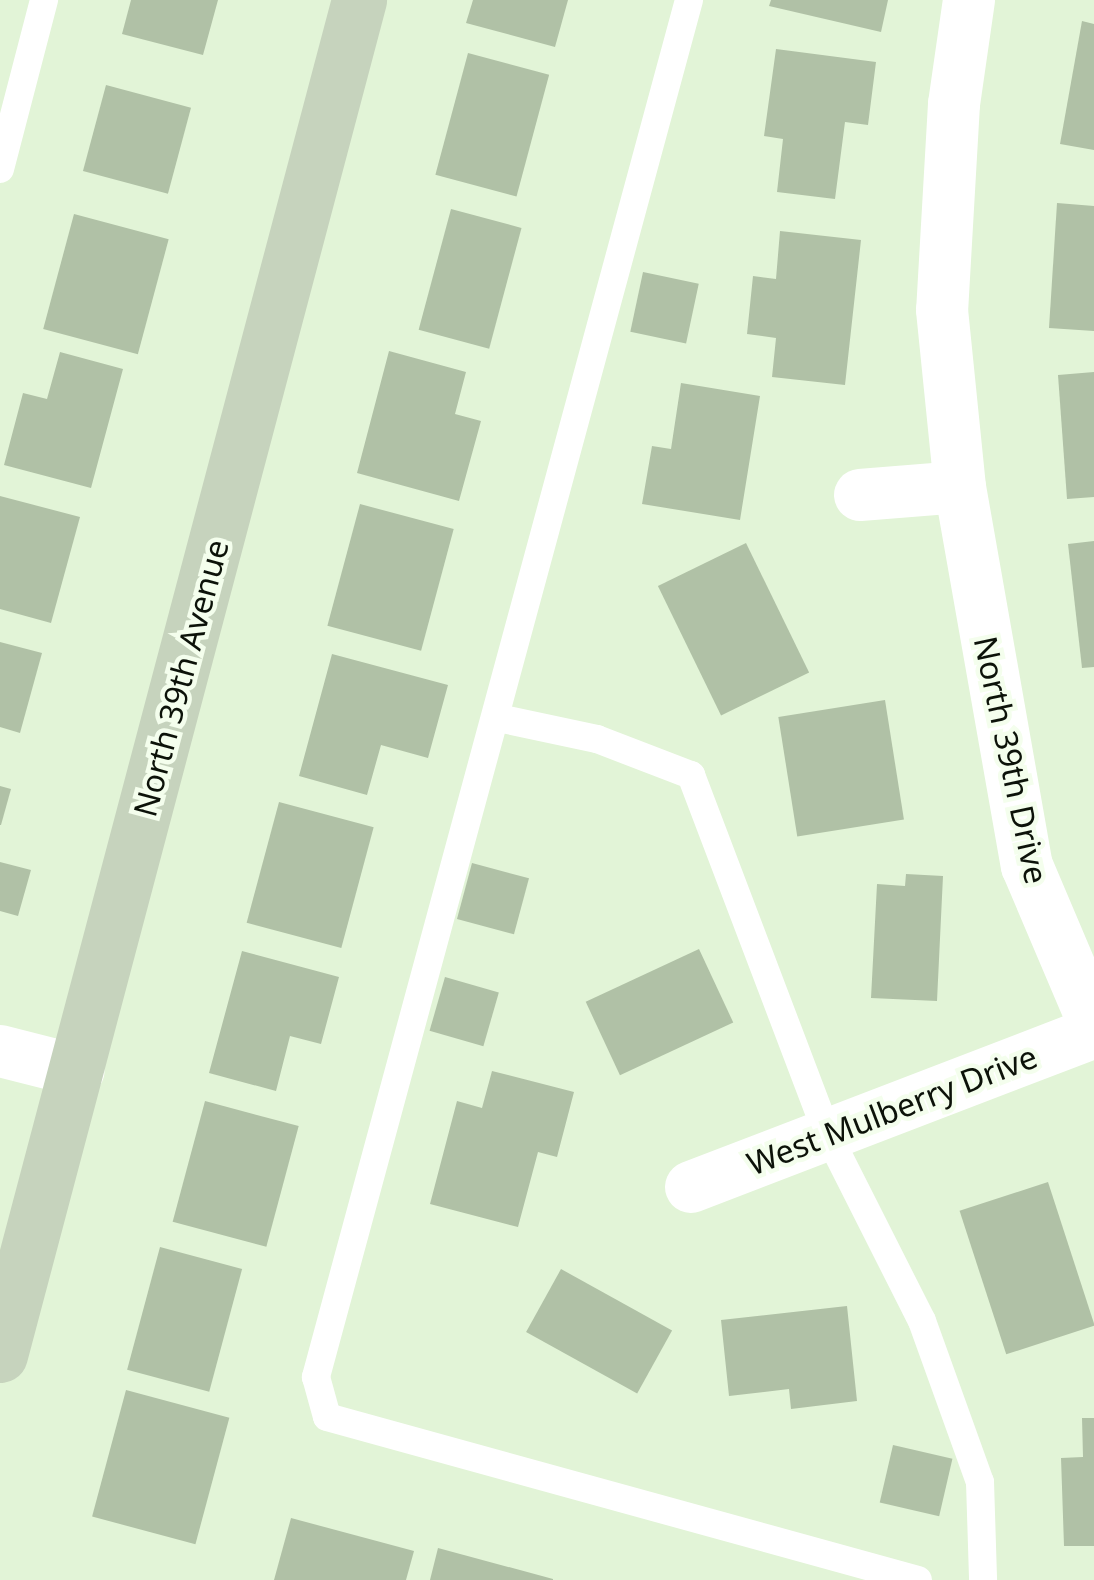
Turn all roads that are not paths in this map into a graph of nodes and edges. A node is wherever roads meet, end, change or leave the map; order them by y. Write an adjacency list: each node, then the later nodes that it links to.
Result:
1 (44, 0): 5 (lane)
2 (358, 0): 12 (street, North 39th Avenue)
3 (688, 0): 8 (lane)
4 (969, 0): 6 (street, North 39th Drive)
5 (0, 169)
6 (960, 487): 7 (street); 9 (street, North 39th Drive)
7 (860, 495)
8 (498, 718): 13 (lane); 16 (lane)
9 (1094, 1024)
10 (1094, 1032): 13 (street, West Mulberry Drive)
11 (0, 1050): 12 (street)
12 (78, 1071): 15 (street, North 39th Avenue)
13 (828, 1134): 14 (street, West Mulberry Drive); 17 (lane)
14 (691, 1188)
15 (1, 1347)
16 (918, 1580)
17 (983, 1580)

